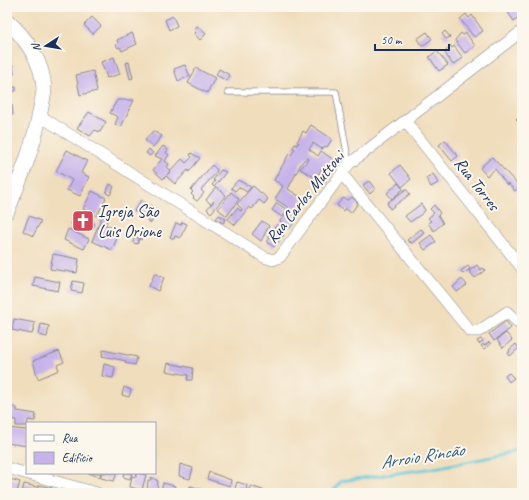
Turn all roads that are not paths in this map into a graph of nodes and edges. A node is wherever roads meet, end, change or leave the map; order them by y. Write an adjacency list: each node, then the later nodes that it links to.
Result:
1 (7, 21): 4 (main road)
2 (522, 31): 5 (street, Rua Carlos Muttoni)
3 (228, 92): 6 (lane)
4 (40, 116): 7 (street, Rua Carlos Muttoni); 8 (main road)
5 (406, 122): 6 (street, Rua Carlos Muttoni); 9 (street, Rua Torres)
6 (349, 164): 7 (street, Rua Carlos Muttoni)
7 (342, 174): 10 (street)
8 (7, 211)
9 (522, 268)
10 (522, 326)
11 (7, 468): 12 (street)
12 (26, 473)
13 (29, 474): 14 (street)
14 (97, 493)

